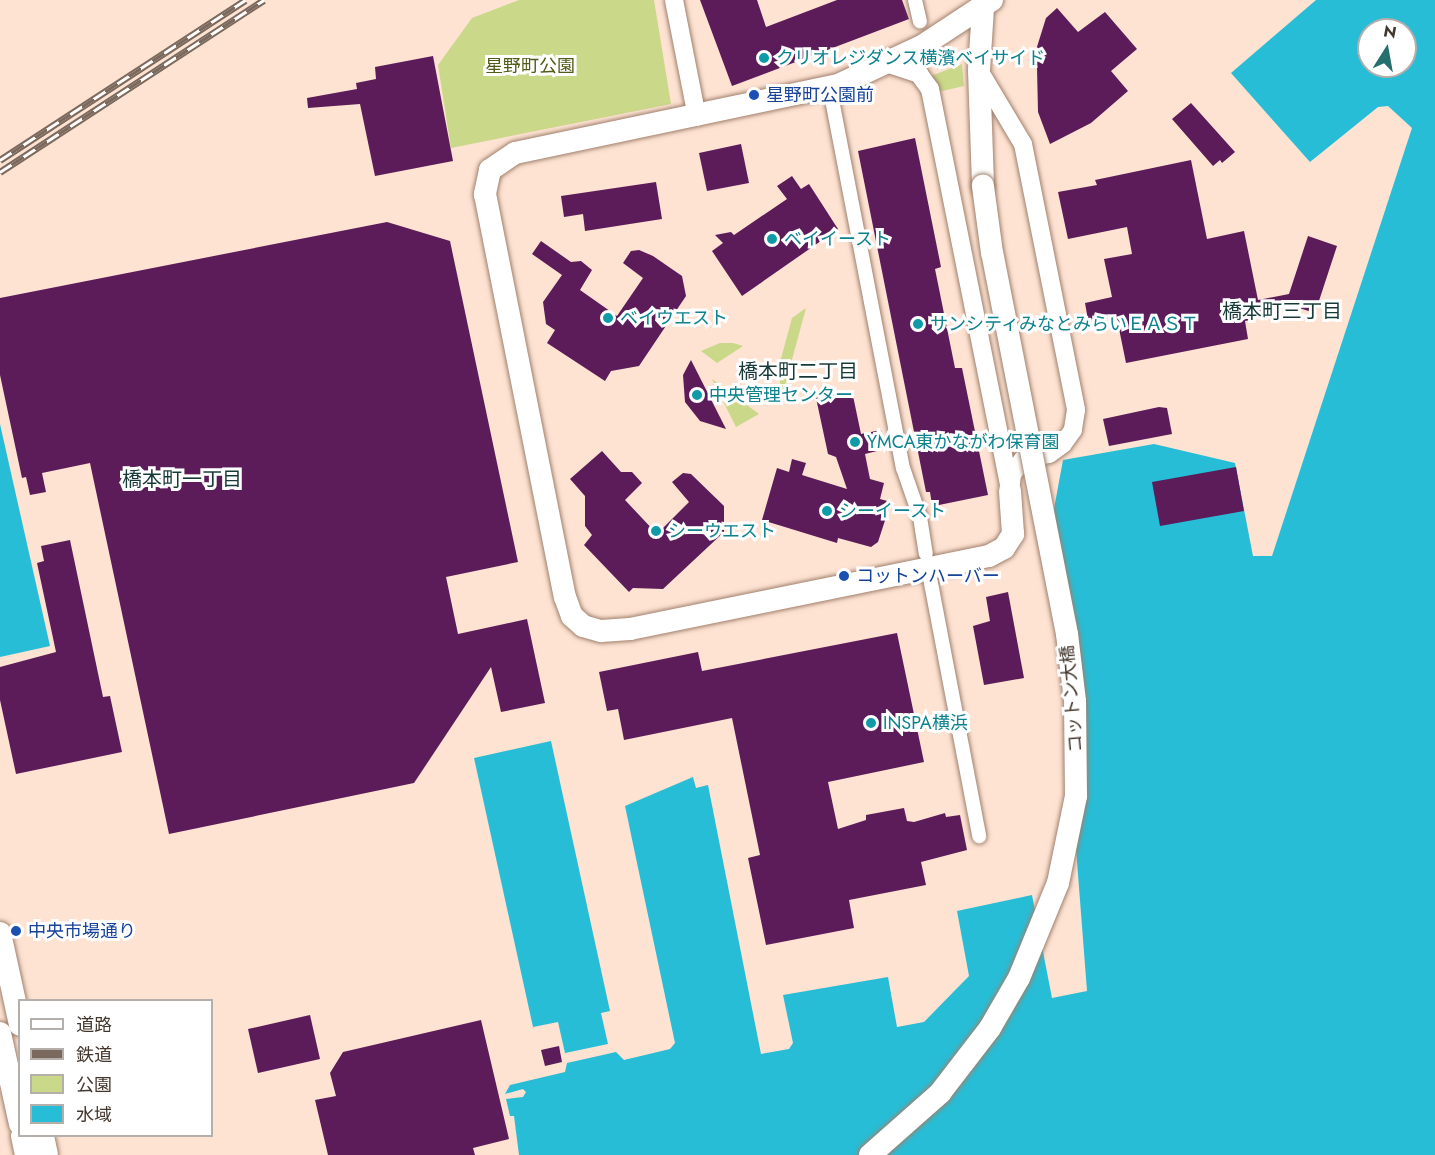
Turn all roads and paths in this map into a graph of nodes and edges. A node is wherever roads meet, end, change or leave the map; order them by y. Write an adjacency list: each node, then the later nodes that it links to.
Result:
1 (674, 0): 8 (street)
2 (915, 0): 4 (street)
3 (986, 3): 5 (street); 6 (street, コットン大橋)
4 (920, 21)
5 (889, 64): 8 (street); 9 (street)
6 (979, 70): 10 (street); 23 (street, コットン大橋, bridge)
7 (833, 105): 12 (street)
8 (697, 117): 11 (street)
9 (999, 438): 10 (street); 11 (street)
10 (1023, 459): 11 (street)
11 (1010, 491)
12 (926, 554)
13 (930, 578): 14 (street)
14 (979, 836)
15 (0, 933): 16 (street)
16 (18, 1016)
17 (0, 1033): 18 (street)
18 (18, 1115)
19 (22, 1137): 21 (street)
20 (43, 1137): 22 (street)
21 (26, 1155)
22 (47, 1155)
23 (870, 1155)

